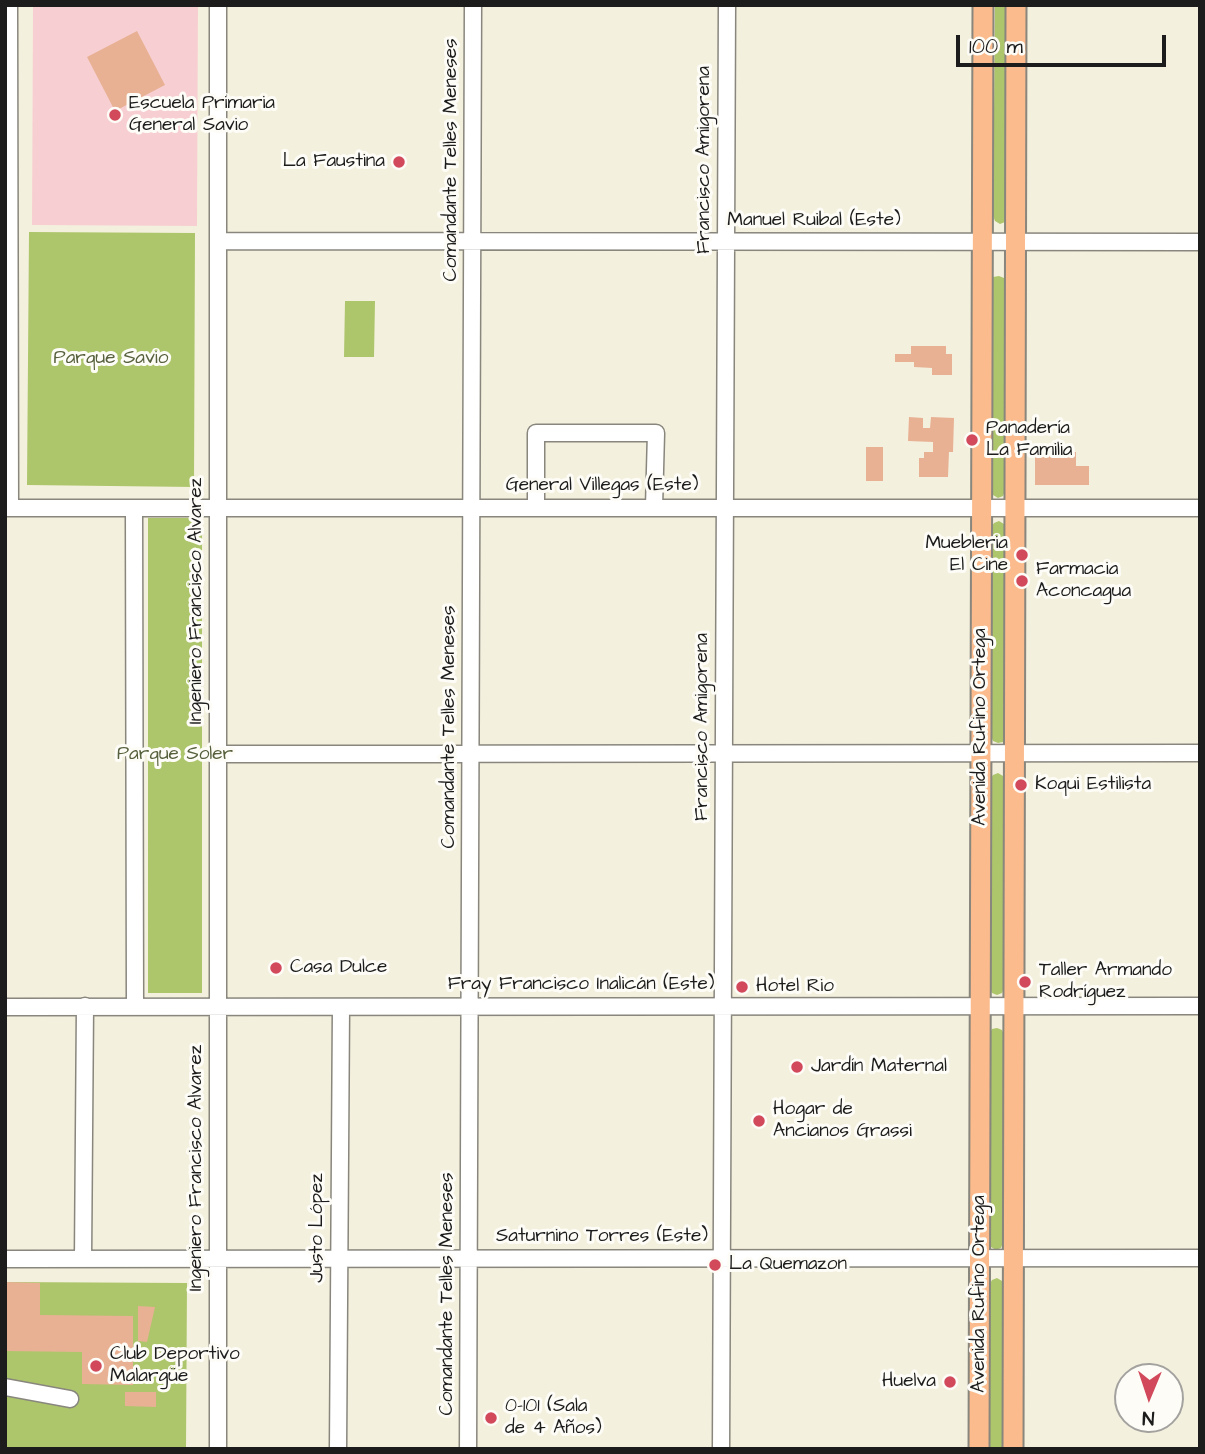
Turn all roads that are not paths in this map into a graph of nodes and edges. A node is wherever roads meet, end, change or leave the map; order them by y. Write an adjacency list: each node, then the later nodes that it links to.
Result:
1 (9, 5): 17 (street)
2 (218, 5): 7 (street, Ingeniero Francisco Alvarez)
3 (473, 5): 8 (street, Comandante Telles Meneses)
4 (727, 5): 9 (street, Francisco Amigorena)
5 (983, 5): 10 (main road, Avenida Rufino Ortega)
6 (1016, 5): 11 (main road, Avenida Rufino Ortega)
7 (218, 241): 8 (street, Manuel Ruibal (Este)); 19 (street, Ingeniero Francisco Alvarez)
8 (472, 241): 9 (street, Manuel Ruibal (Este)); 20 (street, Comandante Telles Meneses)
9 (726, 242): 10 (street, Manuel Ruibal (Este)); 15 (street, Francisco Amigorena)
10 (983, 242): 11 (street, Manuel Ruibal (Este)); 16 (main road, Avenida Rufino Ortega)
11 (1016, 242): 12 (street, Manuel Ruibal (Este)); 13 (main road, Avenida Rufino Ortega)
12 (1200, 242)
13 (1015, 506): 16 (street, General Villegas (Este)); 22 (street, General Villegas (Este)); 24 (main road, Avenida Rufino Ortega)
14 (654, 507): 15 (street, General Villegas (Este)); 21 (street, General Villegas (Este)); 21 (street)
15 (724, 507): 16 (street, General Villegas (Este)); 23 (street, Francisco Amigorena)
16 (982, 507): 28 (main road, Avenida Rufino Ortega)
17 (8, 508): 18 (street, General Villegas (Este))
18 (134, 508): 19 (street, General Villegas (Este)); 38 (street)
19 (218, 508): 20 (street, General Villegas (Este)); 26 (street, Ingeniero Francisco Alvarez)
20 (471, 508): 21 (street, General Villegas (Este)); 27 (street, Comandante Telles Meneses)
21 (536, 508)
22 (1200, 508)
23 (724, 753): 27 (street); 28 (street); 33 (street, Francisco Amigorena)
24 (1015, 753): 25 (street); 28 (street); 35 (main road, Avenida Rufino Ortega)
25 (1200, 753)
26 (218, 754): 27 (street); 30 (street, Ingeniero Francisco Alvarez)
27 (471, 754): 32 (street, Comandante Telles Meneses)
28 (981, 754): 34 (main road, Avenida Rufino Ortega)
29 (85, 1006): 37 (street, Fray Francisco Inalicán (Este)); 38 (street, Fray Francisco Inalicán (Este)); 44 (street)
30 (218, 1006): 31 (street, Fray Francisco Inalicán (Este)); 38 (street, Fray Francisco Inalicán (Este)); 45 (street, Ingeniero Francisco Alvarez)
31 (341, 1006): 32 (street, Fray Francisco Inalicán (Este)); 46 (street, Justo López)
32 (470, 1006): 33 (street, Fray Francisco Inalicán (Este)); 47 (street, Comandante Telles Meneses)
33 (723, 1006): 34 (street, Fray Francisco Inalicán (Este)); 39 (street, Francisco Amigorena)
34 (981, 1006): 35 (street, Fray Francisco Inalicán (Este)); 40 (main road, Avenida Rufino Ortega)
35 (1014, 1006): 36 (street, Fray Francisco Inalicán (Este)); 41 (main road, Avenida Rufino Ortega)
36 (1200, 1006)
37 (5, 1007)
38 (135, 1007)
39 (722, 1258): 40 (street, Saturnino Torres (Este)); 47 (street, Saturnino Torres (Este)); 53 (street, Francisco Amigorena)
40 (980, 1258): 41 (street, Saturnino Torres (Este)); 54 (main road, Avenida Rufino Ortega)
41 (1014, 1258): 42 (street, Saturnino Torres (Este)); 55 (main road, Avenida Rufino Ortega)
42 (1200, 1258)
43 (5, 1259): 44 (street, Saturnino Torres (Este))
44 (83, 1259): 45 (street, Saturnino Torres (Este))
45 (218, 1259): 46 (street, Saturnino Torres (Este)); 50 (street, Ingeniero Francisco Alvarez)
46 (339, 1259): 47 (street, Saturnino Torres (Este)); 51 (street, Justo López)
47 (469, 1259): 52 (street, Comandante Telles Meneses)
48 (5, 1387): 49 (street)
49 (70, 1399)
50 (218, 1449)
51 (338, 1449)
52 (468, 1449)
53 (721, 1449)
54 (979, 1449)
55 (1013, 1449)

